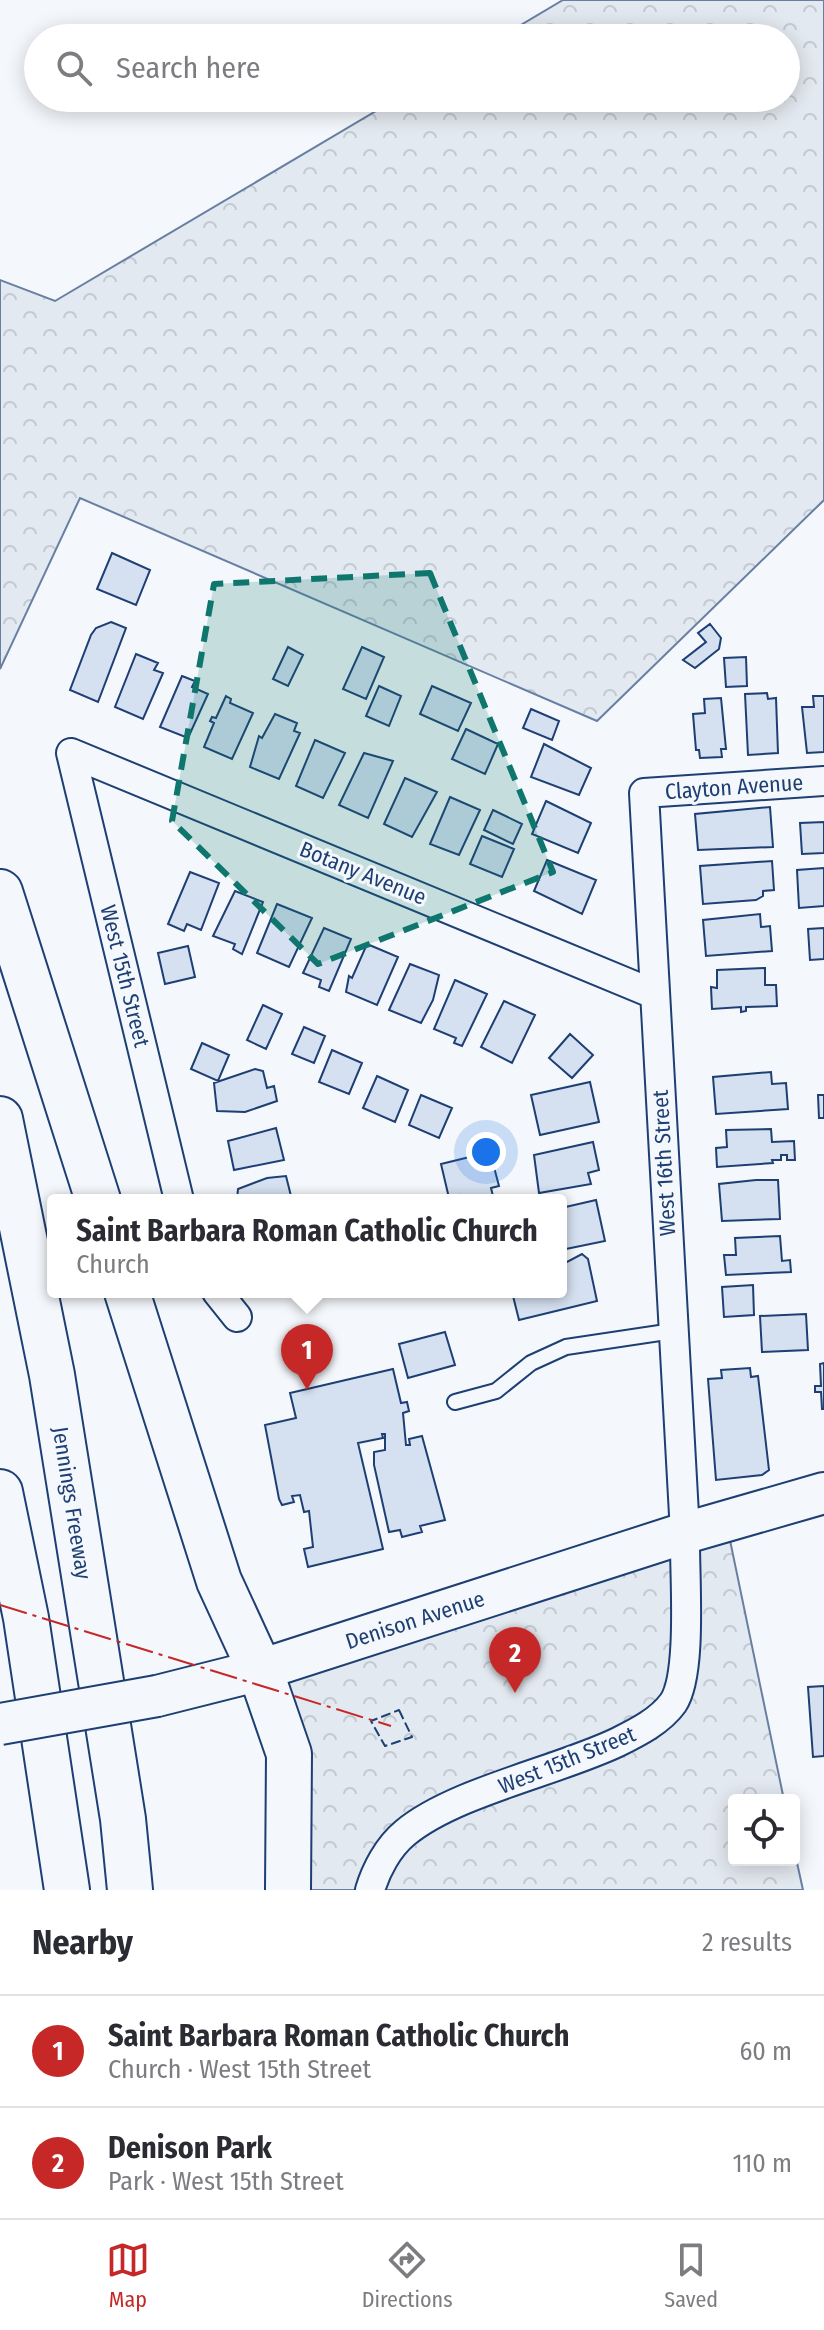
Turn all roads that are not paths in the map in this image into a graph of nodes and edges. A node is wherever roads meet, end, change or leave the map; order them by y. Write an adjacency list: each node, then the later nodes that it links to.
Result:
1 (71, 753): 5 (street, Botany Avenue); 8 (street, West 15th Street)
2 (824, 781): 3 (street, Clayton Avenue)
3 (644, 793): 5 (street, West 16th Street)
4 (0, 892): 7 (highway)
5 (654, 994): 12 (street, West 16th Street)
6 (0, 1119): 20 (highway, Jennings Freeway)
7 (96, 1194)
8 (178, 1194)
9 (129, 1298): 17 (highway)
10 (222, 1298): 11 (street)
11 (237, 1317)
12 (673, 1331): 13 (lane); 16 (street, West 16th Street)
13 (455, 1402)
14 (0, 1492): 19 (highway)
15 (824, 1493): 16 (main road, Denison Avenue)
16 (685, 1533): 17 (main road, Denison Avenue); 22 (street, West 15th Street)
17 (260, 1670): 18 (main road, Denison Avenue, bridge); 21 (highway)
18 (0, 1724)
19 (67, 1890)
20 (130, 1890)
21 (288, 1890)
22 (370, 1890)

